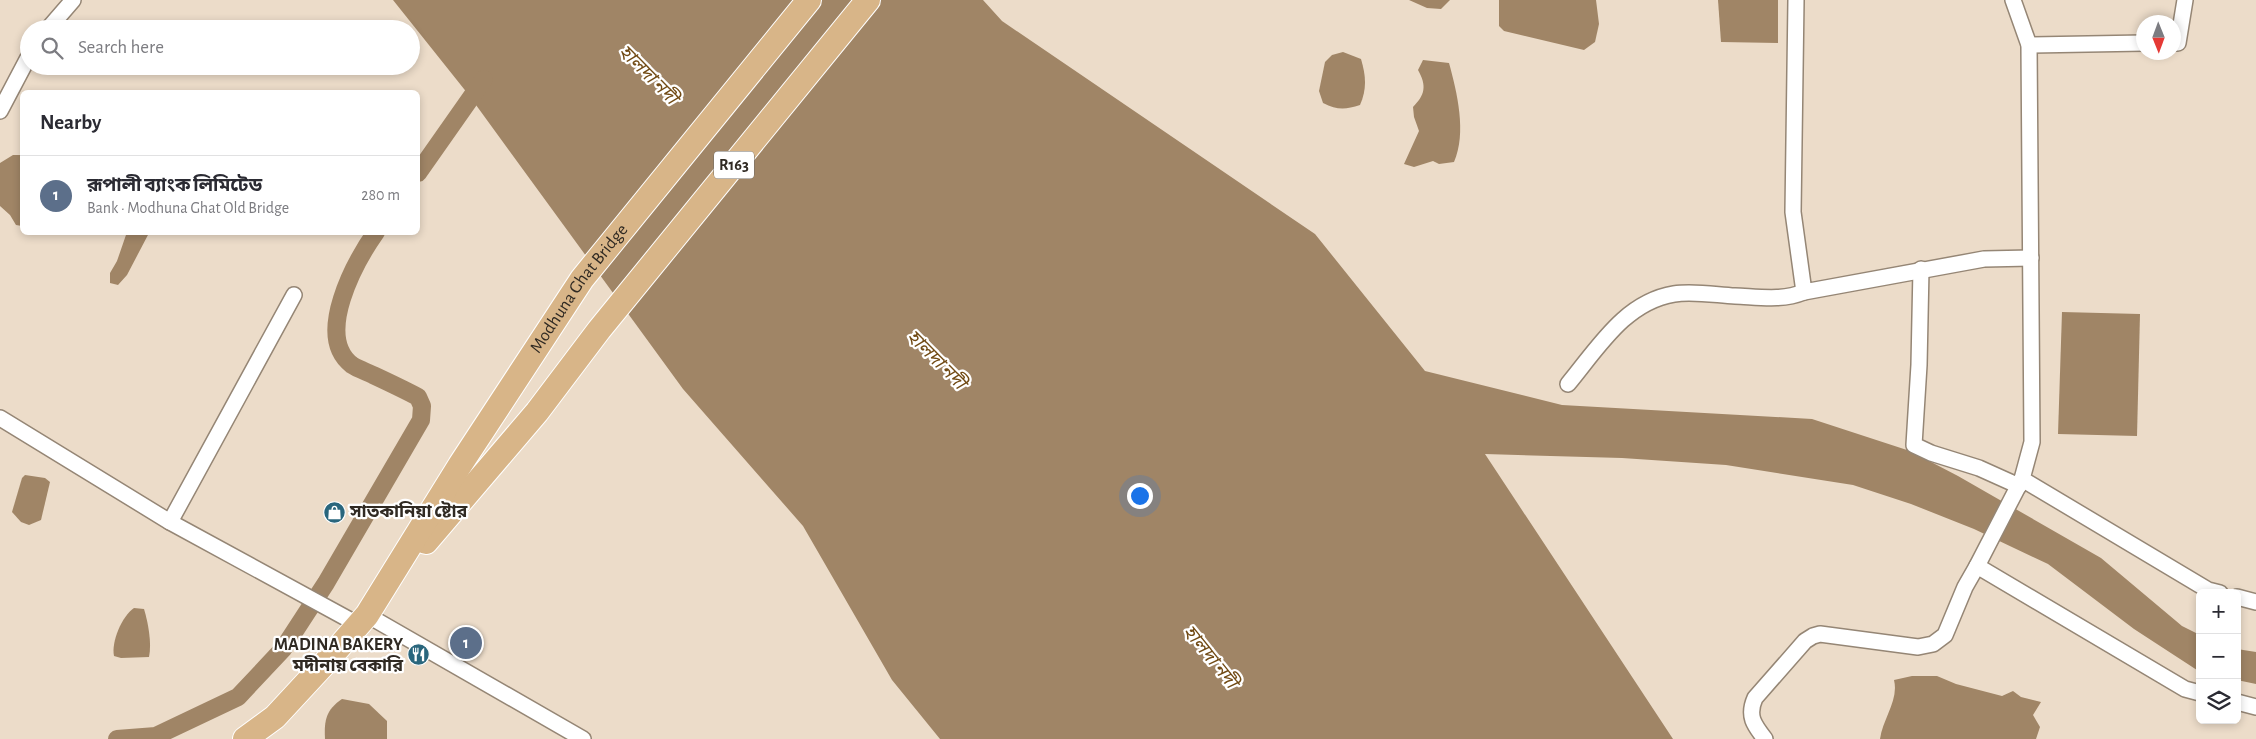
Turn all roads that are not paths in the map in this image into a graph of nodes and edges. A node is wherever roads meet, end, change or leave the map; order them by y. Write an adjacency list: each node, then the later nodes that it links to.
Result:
1 (73, 0): 7 (street)
2 (809, 0): 25 (main road, Modhuna Ghat Bridge / R163)
3 (868, 0): 25 (main road, R163)
4 (1796, 0): 15 (street)
5 (2013, 0): 10 (street)
6 (2186, 0): 8 (street)
7 (56, 20)
8 (2181, 27)
9 (2136, 43): 10 (street)
10 (2029, 45): 13 (street)
11 (20, 73): 12 (street)
12 (0, 111)
13 (2031, 258): 14 (street); 19 (street)
14 (1921, 269): 15 (street); 19 (street)
15 (1804, 292): 17 (street)
16 (294, 295): 20 (street)
17 (1568, 384)
18 (0, 418): 20 (street)
19 (2018, 487): 21 (street); 22 (street)
20 (170, 522): 25 (street)
21 (1977, 566): 26 (street); 31 (street)
22 (2206, 589)
23 (2241, 598): 24 (street)
24 (2256, 602)
25 (368, 613): 29 (main road, R163); 30 (street)
26 (2196, 692)
27 (2241, 703): 28 (street)
28 (2256, 707)
29 (245, 739)
30 (583, 739)
31 (1765, 739)

